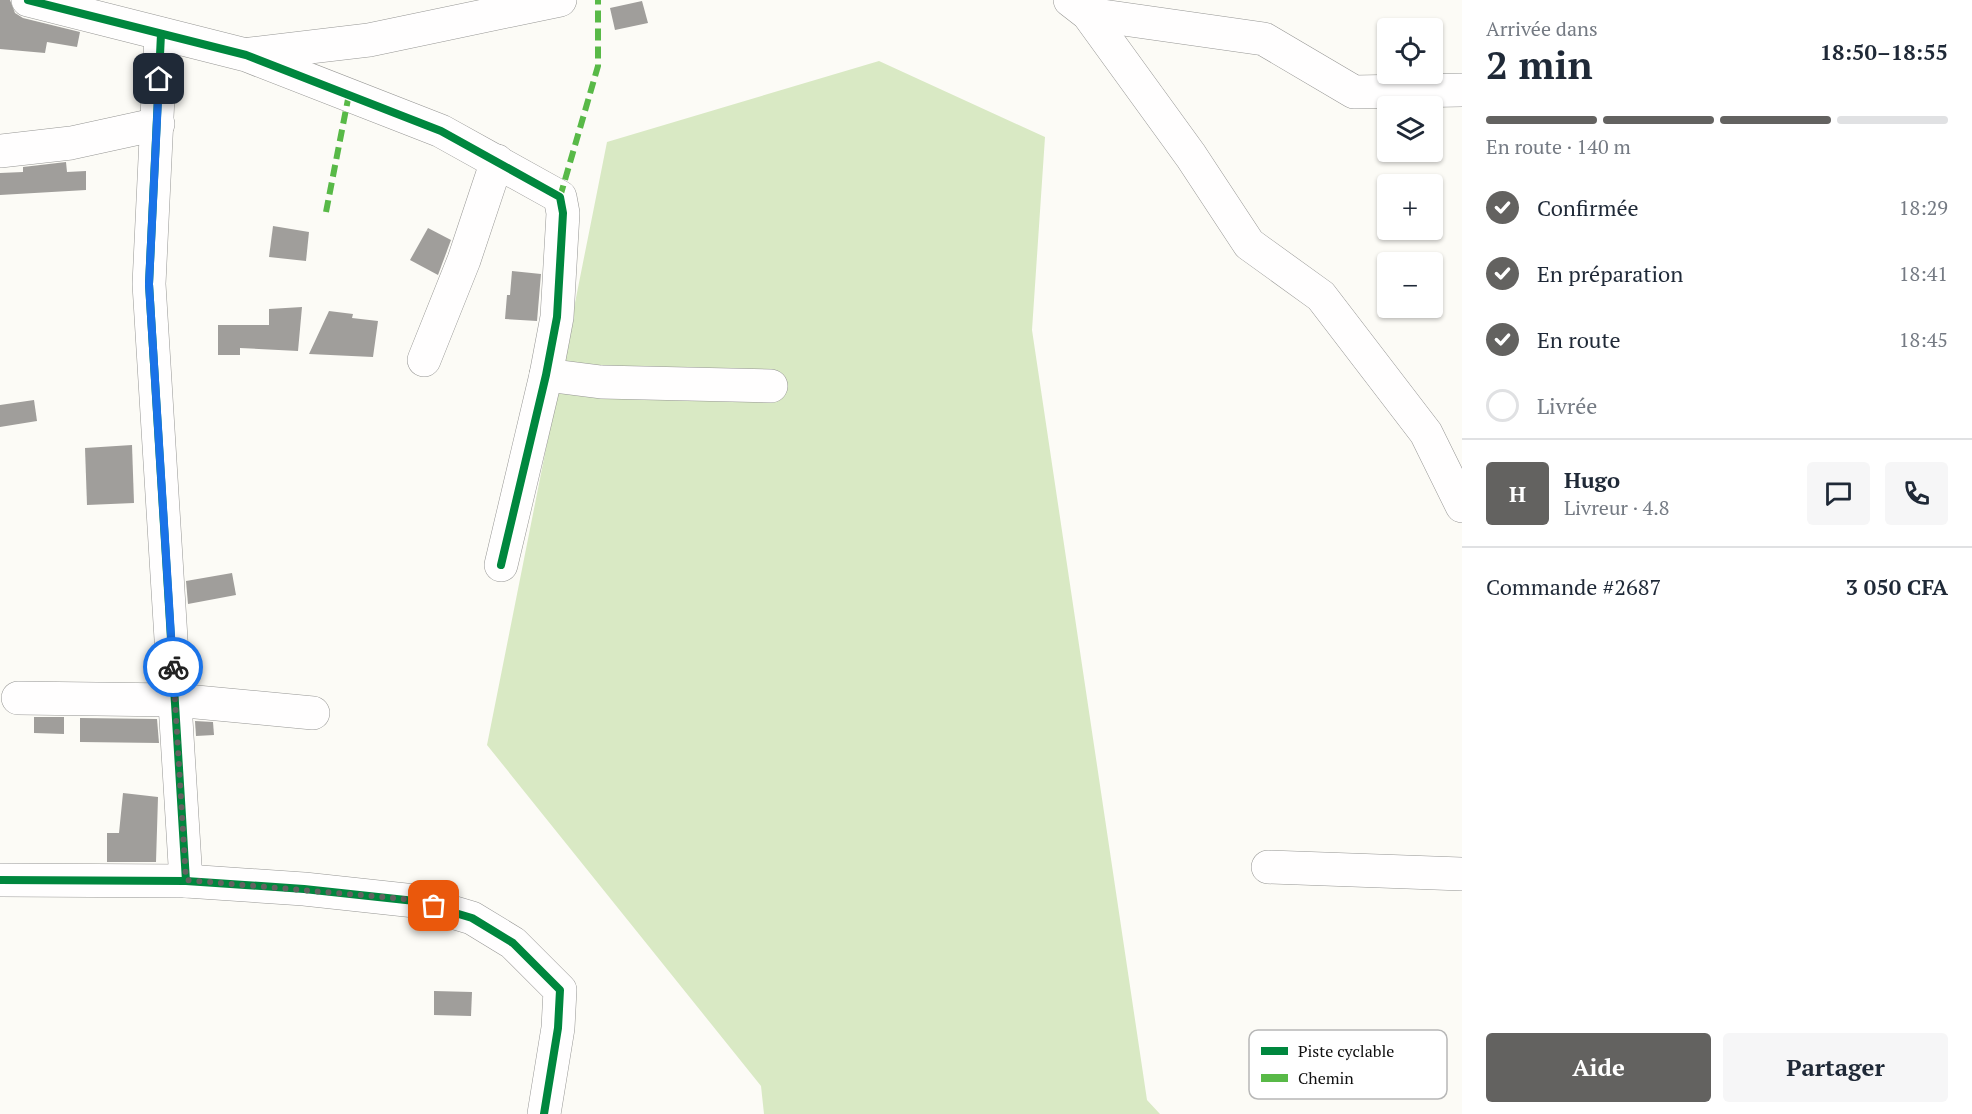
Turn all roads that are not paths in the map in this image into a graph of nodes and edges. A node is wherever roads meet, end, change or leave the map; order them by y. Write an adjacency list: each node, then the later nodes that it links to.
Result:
1 (28, 0): 4 (street)
2 (560, 0): 5 (street)
3 (1079, 7): 6 (street); 13 (street)
4 (161, 33): 5 (street); 7 (street)
5 (246, 55): 9 (street)
6 (1462, 90)
7 (158, 124): 8 (street); 16 (street)
8 (0, 151)
9 (497, 161): 10 (street); 11 (street)
10 (424, 360)
11 (546, 375): 12 (street); 14 (street)
12 (771, 386)
13 (1462, 506)
14 (501, 565)
15 (18, 698): 16 (street)
16 (175, 700): 17 (street); 21 (street)
17 (313, 713)
18 (1268, 867): 19 (street)
19 (1462, 874)
20 (0, 880): 21 (street)
21 (186, 880): 22 (street)
22 (544, 1114)

